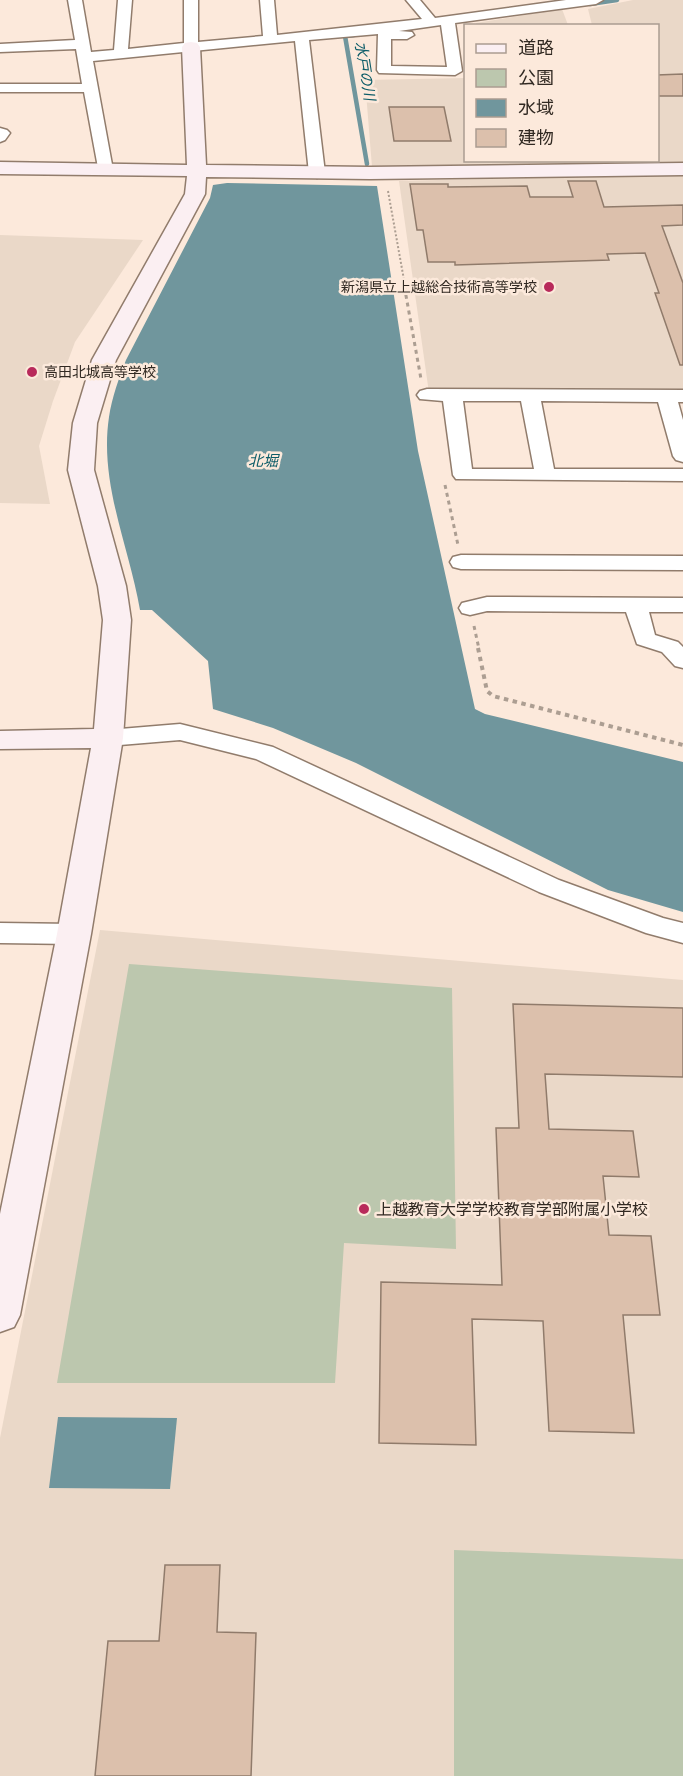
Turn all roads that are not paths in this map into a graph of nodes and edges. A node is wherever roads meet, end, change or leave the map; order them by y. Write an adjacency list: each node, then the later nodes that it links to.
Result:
1 (75, 0): 16 (street)
2 (125, 0): 17 (street)
3 (190, 0): 14 (street)
4 (267, 0): 13 (street)
5 (413, 0): 8 (street)
6 (596, 0): 7 (street)
7 (571, 6): 10 (street)
8 (431, 21): 11 (street); 12 (street)
9 (464, 24): 11 (street)
10 (466, 24)
11 (448, 27): 11 (street)
12 (302, 37): 13 (street); 25 (street)
13 (270, 40): 14 (street)
14 (191, 47): 17 (street); 24 (street)
15 (0, 48): 16 (street)
16 (84, 50): 17 (street); 19 (street)
17 (121, 54)
18 (0, 88): 19 (street)
19 (90, 88): 23 (street)
20 (623, 165): 22 (street); 25 (street)
21 (0, 168): 23 (street)
22 (683, 169)
23 (105, 170): 24 (street)
24 (197, 172): 25 (street); 39 (street)
25 (317, 173)
26 (427, 395): 27 (street)
27 (452, 395): 28 (street); 31 (street)
28 (530, 395): 29 (street); 31 (street)
29 (674, 395): 30 (street)
30 (683, 456)
31 (545, 475): 32 (street)
32 (683, 475)
33 (461, 562): 34 (street)
34 (683, 563)
35 (636, 605): 36 (street); 37 (street); 38 (street)
36 (683, 605)
37 (470, 608)
38 (683, 661)
39 (108, 738): 40 (street); 42 (street); 43 (street)
40 (0, 740)
41 (0, 933): 43 (street)
42 (683, 933)
43 (74, 934): 44 (street)
44 (0, 1315)

